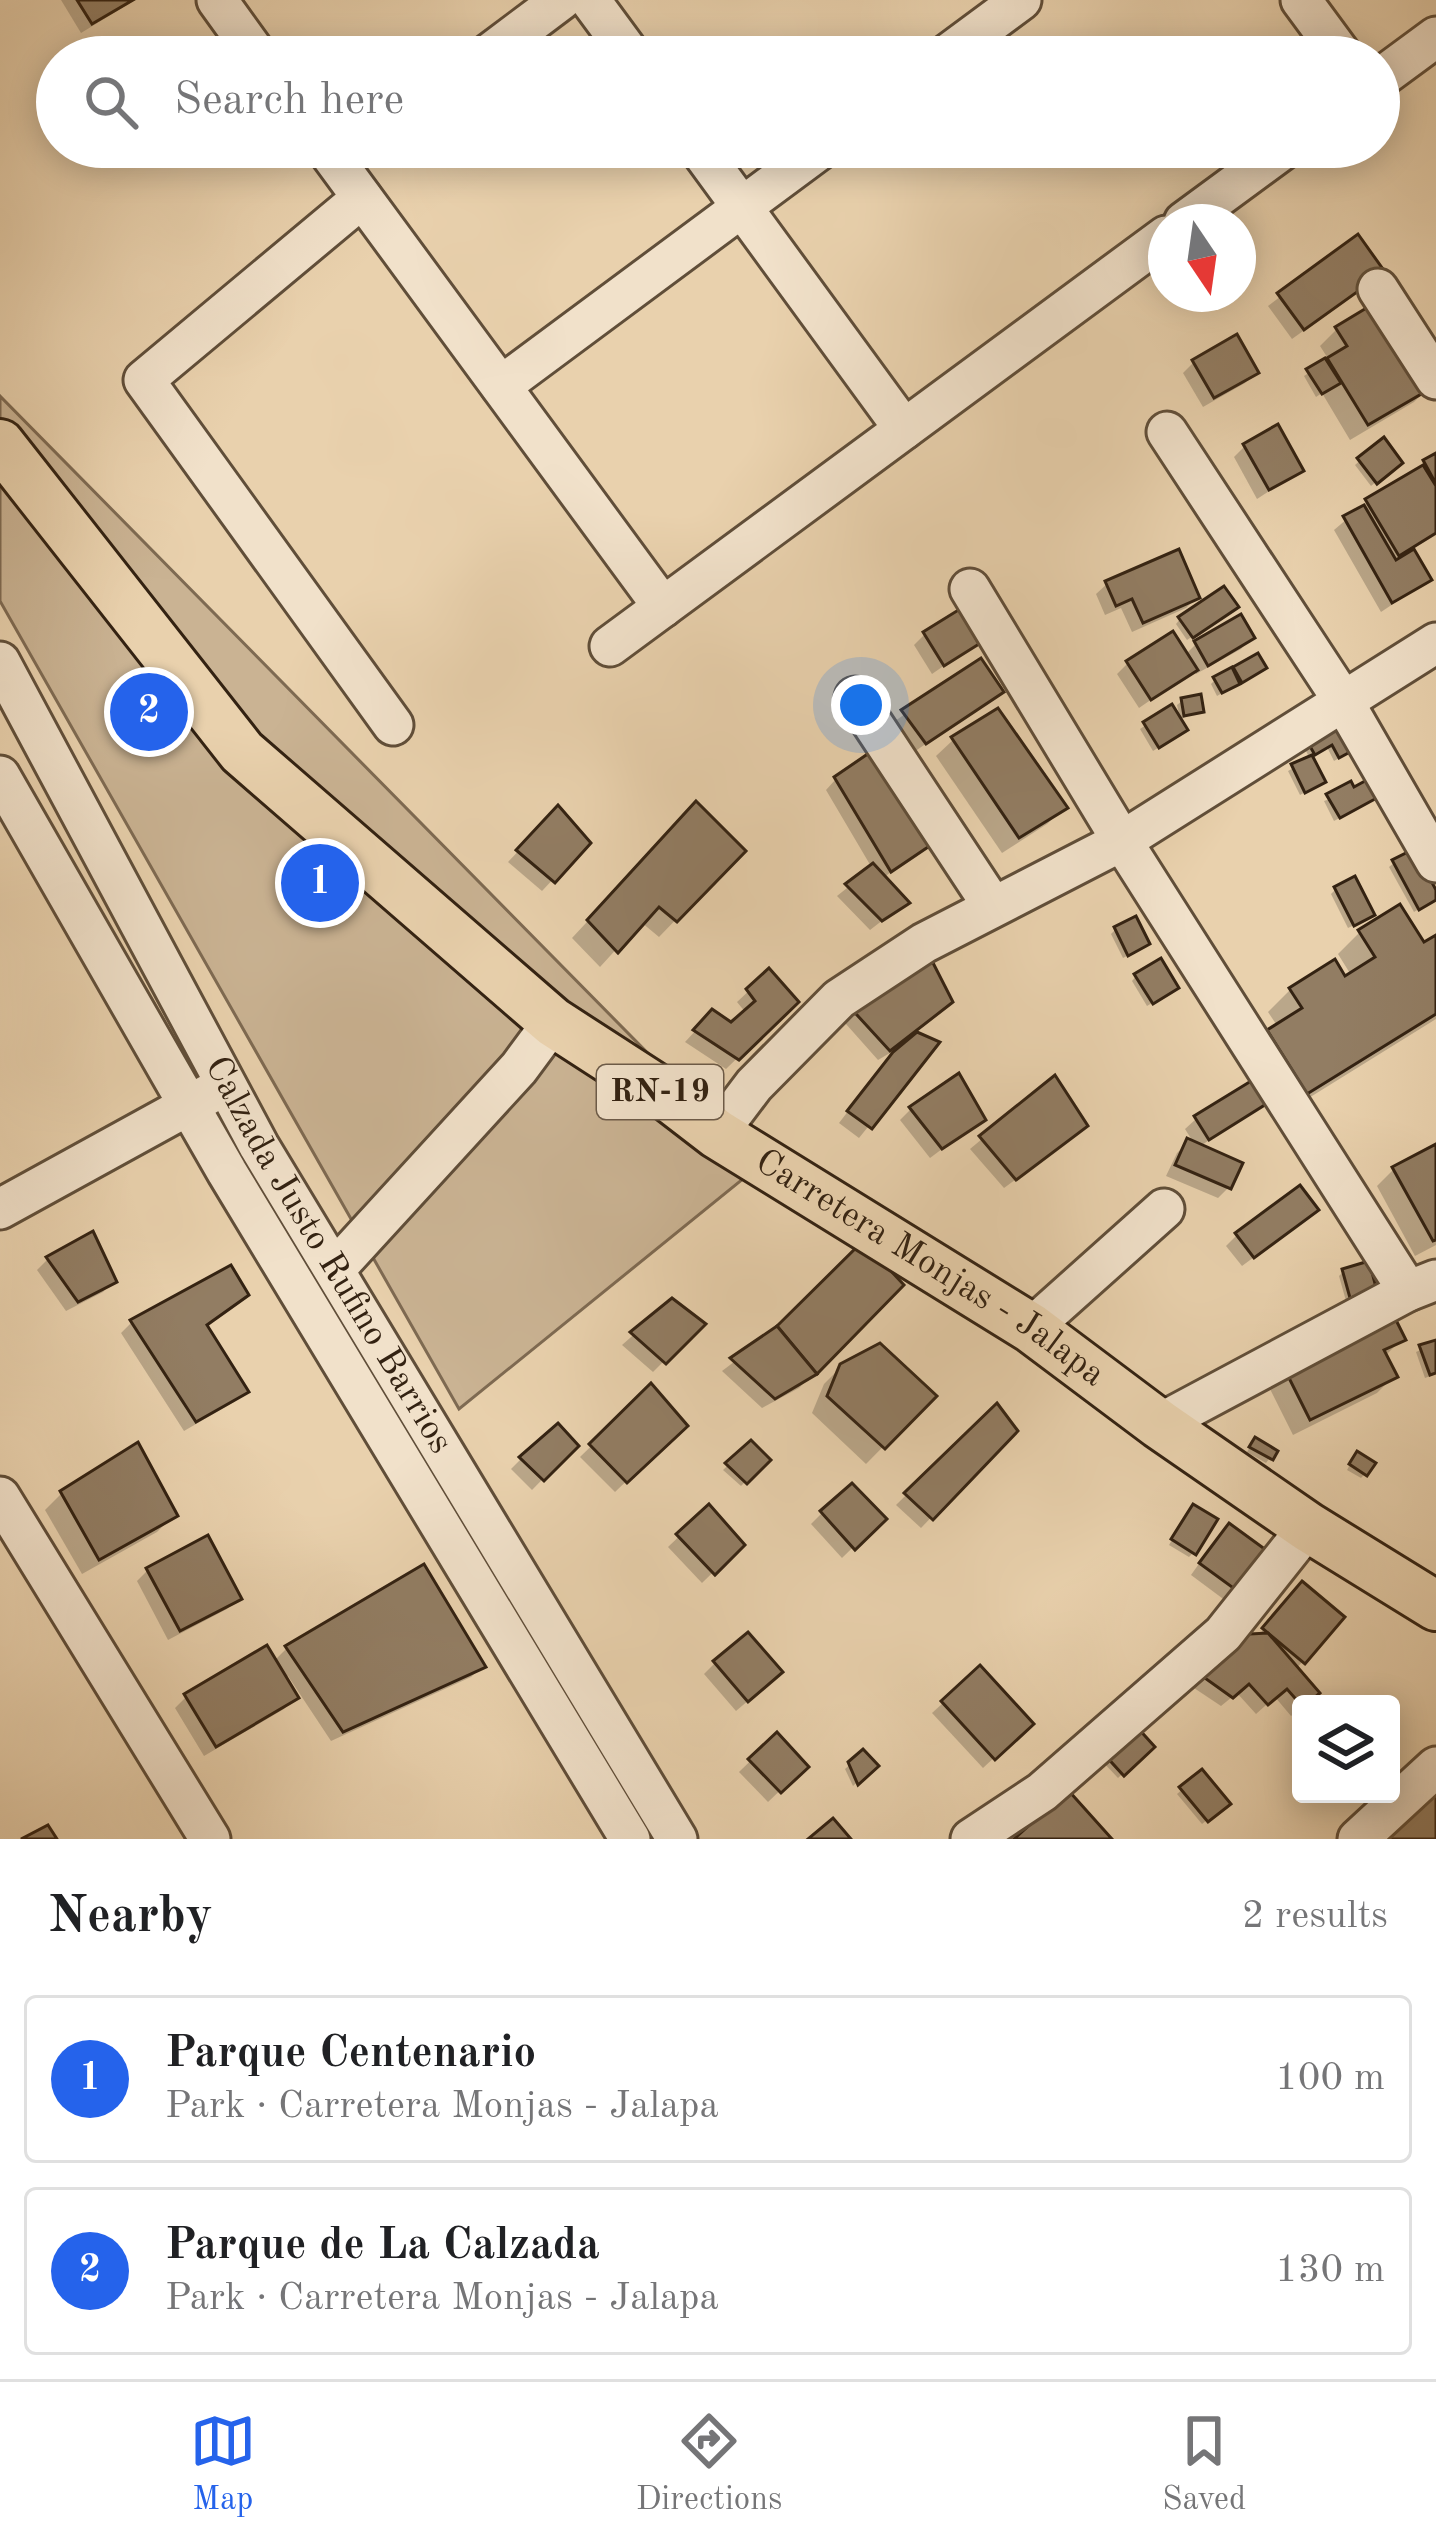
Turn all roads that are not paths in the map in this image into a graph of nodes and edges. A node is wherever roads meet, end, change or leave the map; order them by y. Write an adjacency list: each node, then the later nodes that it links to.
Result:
1 (217, 0): 6 (street)
2 (561, 0): 7 (street)
3 (590, 0): 8 (street)
4 (1021, 0): 9 (street)
5 (1301, 0): 10 (street)
6 (244, 36)
7 (513, 36)
8 (617, 36)
9 (972, 36)
10 (1328, 36)
11 (1436, 37): 12 (street)
12 (1400, 64)
13 (343, 168): 34 (street)
14 (350, 168): 23 (street)
15 (713, 168): 19 (street)
16 (795, 168): 19 (street)
17 (1257, 168): 18 (street)
18 (1208, 204)
19 (742, 208): 23 (street); 24 (street)
20 (1148, 249): 24 (street)
21 (1378, 290): 22 (street)
22 (1436, 379)
23 (501, 386): 28 (street)
24 (904, 429): 28 (street)
25 (1167, 432): 33 (street)
26 (0, 444): 39 (main road, Carretera Monjas - Jalapa / RN-19)
27 (970, 589): 36 (street)
28 (663, 607): 30 (street)
29 (1436, 643): 33 (street)
30 (610, 646)
31 (2, 670): 40 (street, Calzada Justo Rufino Barrios)
32 (855, 697): 38 (street)
33 (1342, 699): 36 (street); 37 (street)
34 (393, 725)
35 (0, 776): 41 (street, Calzada Justo Rufino Barrios)
36 (1122, 841): 38 (street); 46 (street)
37 (1436, 862)
38 (992, 905): 42 (street)
39 (553, 1022): 42 (main road, Carretera Monjas - Jalapa / RN-19); 45 (street)
40 (226, 1083): 41 (street); 45 (street, Calzada Justo Rufino Barrios)
41 (190, 1106): 43 (street); 54 (street, Calzada Justo Rufino Barrios)
42 (717, 1134): 47 (main road, Carretera Monjas - Jalapa / RN-19)
43 (0, 1209)
44 (1164, 1209): 47 (street)
45 (335, 1269): 55 (street, Calzada Justo Rufino Barrios)
46 (1422, 1285): 48 (street)
47 (1031, 1328): 48 (main road, Carretera Monjas - Jalapa / RN-19)
48 (1159, 1424): 50 (main road, Carretera Monjas - Jalapa / RN-19)
49 (0, 1497): 53 (street)
50 (1308, 1527): 51 (main road, Carretera Monjas - Jalapa / RN-19); 56 (street)
51 (1436, 1606)
52 (1436, 1767): 57 (street)
53 (210, 1839)
54 (630, 1839)
55 (676, 1839)
56 (971, 1839)
57 (1358, 1839)

